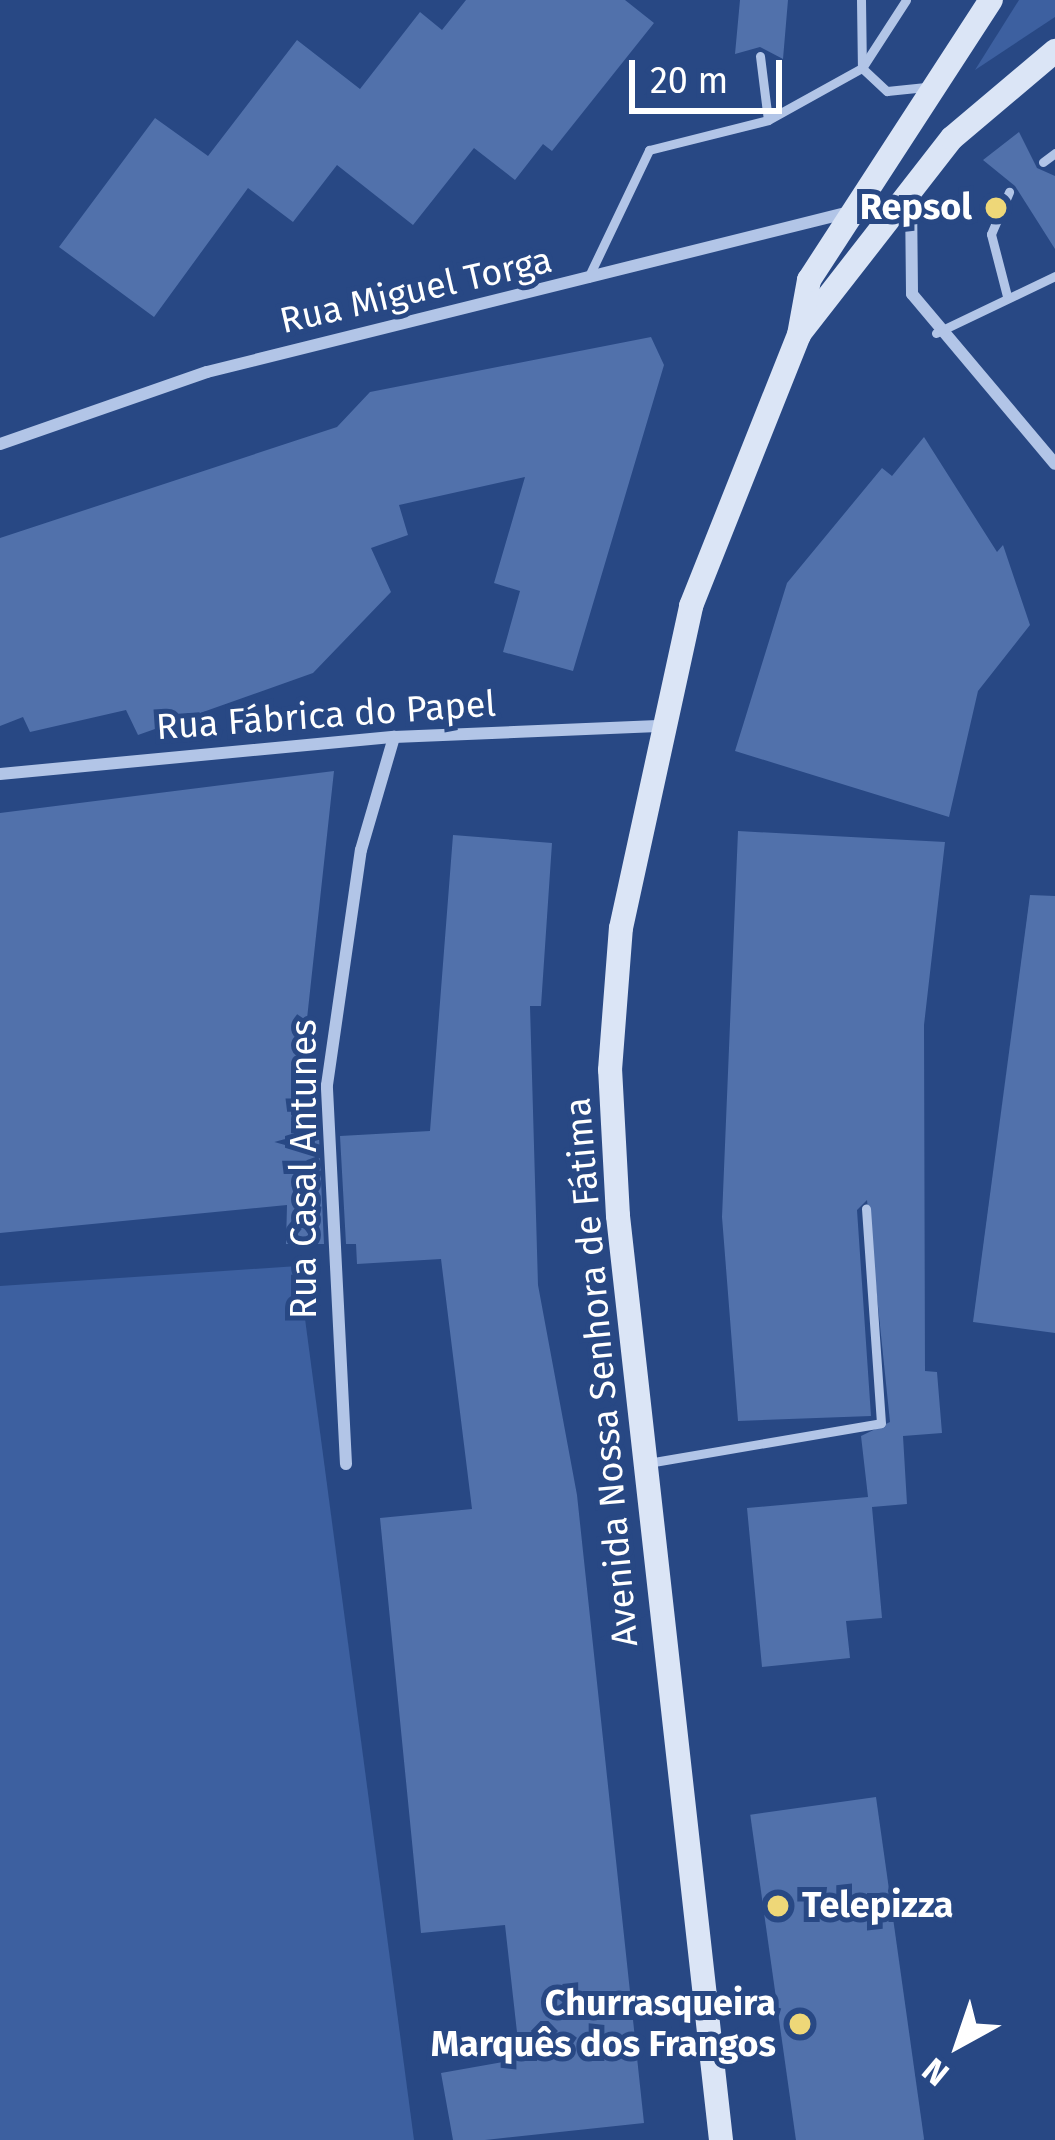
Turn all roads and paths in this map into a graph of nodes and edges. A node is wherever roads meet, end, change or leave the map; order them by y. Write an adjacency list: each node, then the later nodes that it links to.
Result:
1 (861, 0): 6 (lane)
2 (905, 0): 6 (lane)
3 (992, 0): 7 (main road, Avenida Nossa Senhora de Fátima)
4 (1055, 51): 11 (main road, Avenida Nossa Senhora de Fátima)
5 (760, 56): 8 (lane)
6 (862, 68): 7 (lane); 8 (lane)
7 (941, 79): 13 (main road, Avenida Nossa Senhora de Fátima)
8 (768, 119): 15 (lane)
9 (1055, 154): 10 (lane)
10 (1043, 162)
11 (912, 188): 17 (street); 18 (main road, Avenida Nossa Senhora de Fátima)
12 (1009, 192): 16 (lane)
13 (851, 212): 15 (street, Rua Miguel Torga); 18 (main road, Avenida Nossa Senhora de Fátima)
14 (1055, 276): 16 (lane)
15 (586, 283): 19 (street, Rua Miguel Torga)
16 (1007, 296): 17 (lane)
17 (936, 333): 20 (street)
18 (799, 335): 21 (main road, Avenida Nossa Senhora de Fátima)
19 (0, 444)
20 (1055, 464)
21 (658, 726): 22 (street, Rua Fábrica do Papel); 26 (main road, Avenida Nossa Senhora de Fátima)
22 (394, 736): 23 (street, Rua Fábrica do Papel); 25 (street, Rua Casal Antunes)
23 (0, 774)
24 (866, 1209): 26 (lane)
25 (346, 1464)
26 (642, 1464): 27 (main road, Avenida Nossa Senhora de Fátima)
27 (721, 2140)

